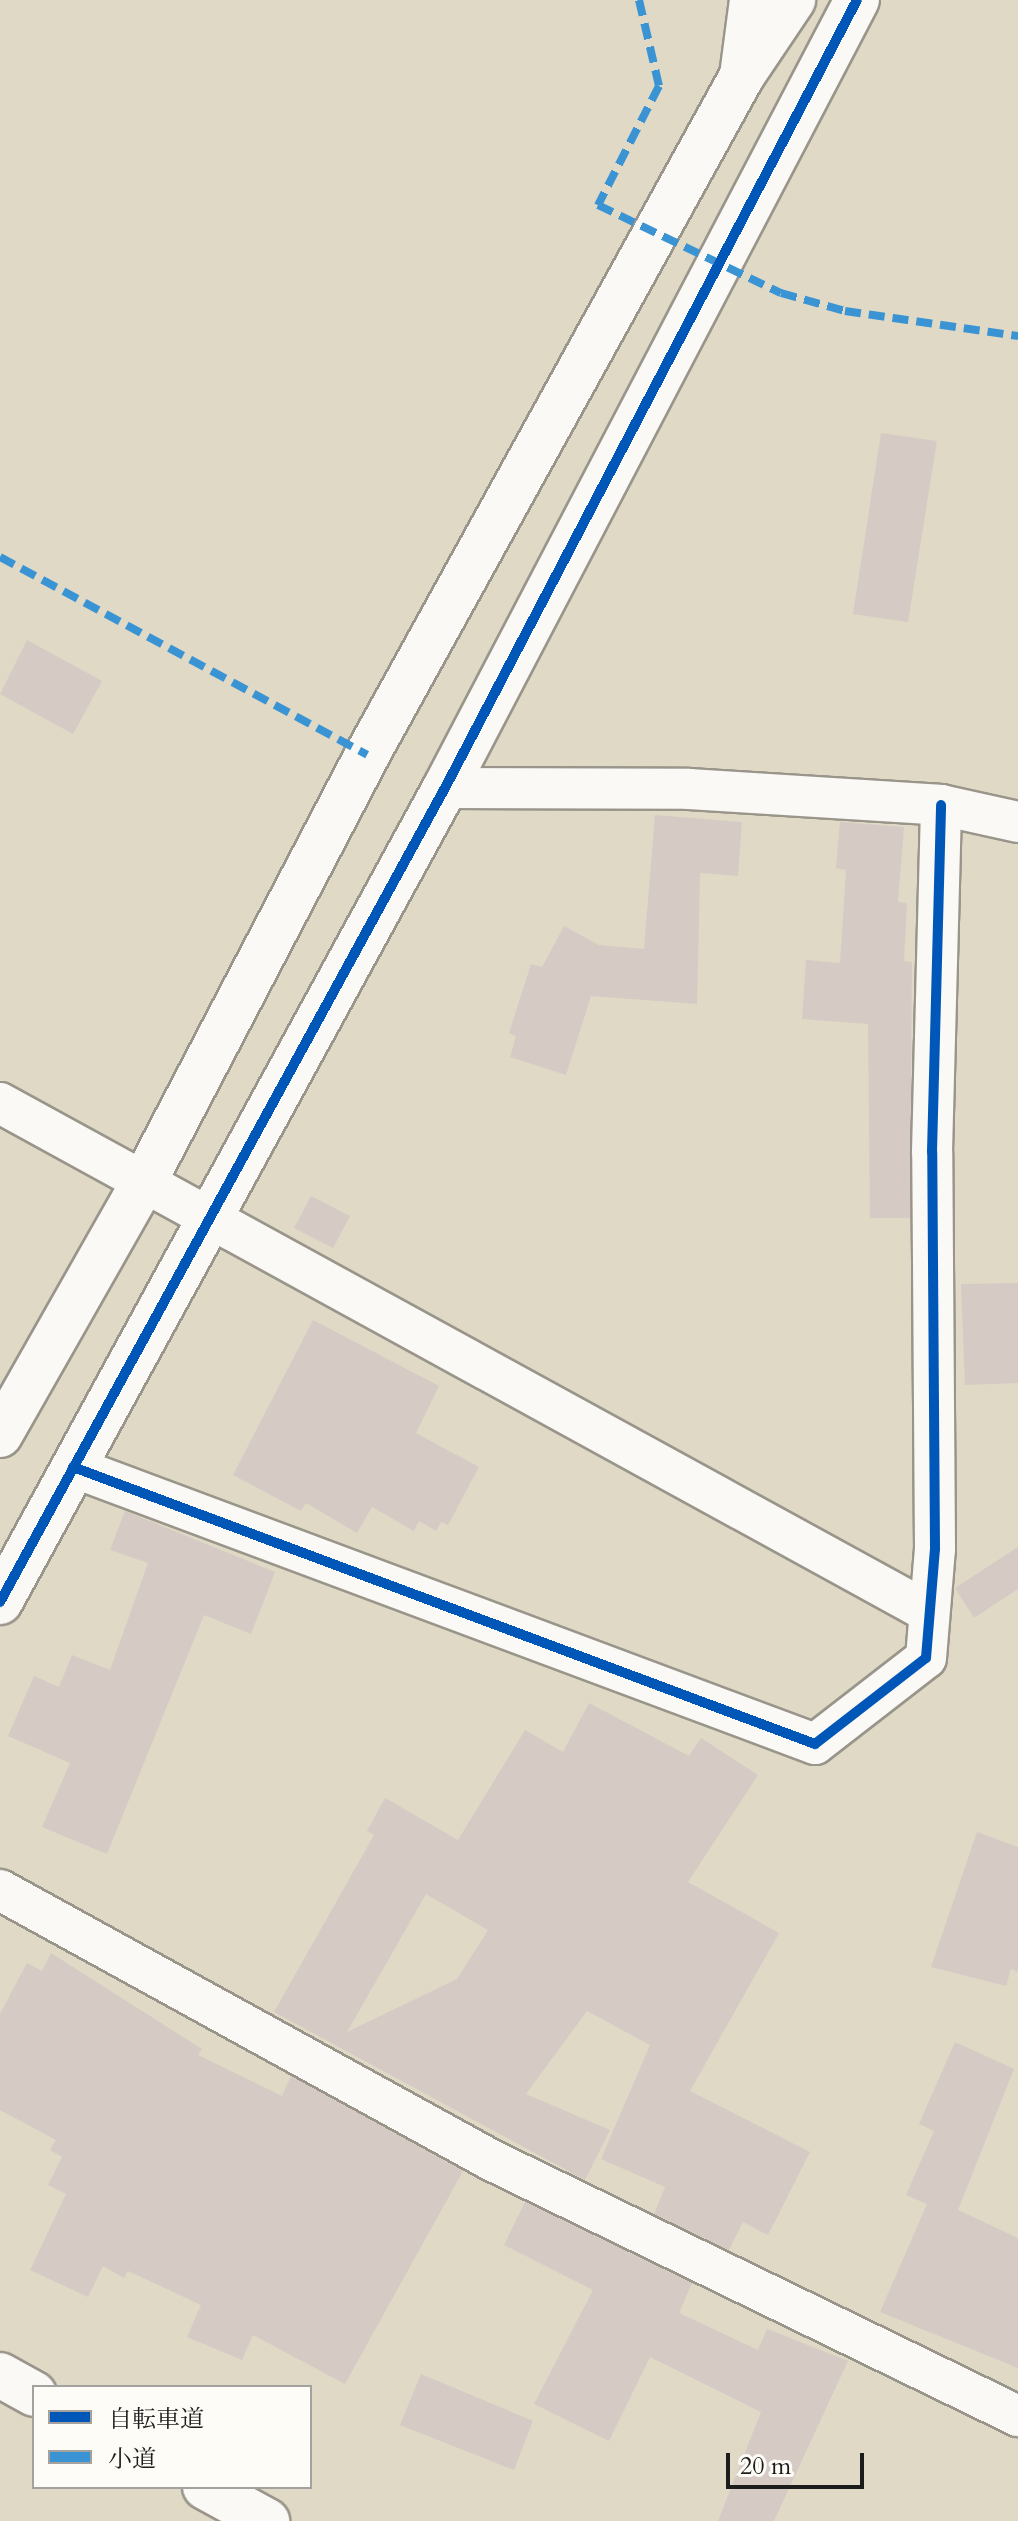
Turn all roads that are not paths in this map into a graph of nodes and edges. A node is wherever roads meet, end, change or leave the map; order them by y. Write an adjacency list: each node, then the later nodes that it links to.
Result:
1 (752, 0): 4 (main road)
2 (793, 0): 4 (main road)
3 (857, 0): 5 (main road)
4 (742, 76): 9 (main road)
5 (445, 788): 6 (street); 10 (main road)
6 (941, 805): 7 (street); 14 (street)
7 (1018, 822)
8 (0, 1103): 9 (street)
9 (145, 1180): 10 (street); 11 (main road)
10 (209, 1216): 12 (main road); 14 (street)
11 (0, 1435)
12 (73, 1467): 13 (main road); 14 (street)
13 (0, 1602)
14 (925, 1610)
15 (0, 1890): 18 (street)
16 (0, 2375): 17 (main road)
17 (32, 2393)
18 (1018, 2416)
19 (209, 2489): 20 (main road)
20 (267, 2521)

